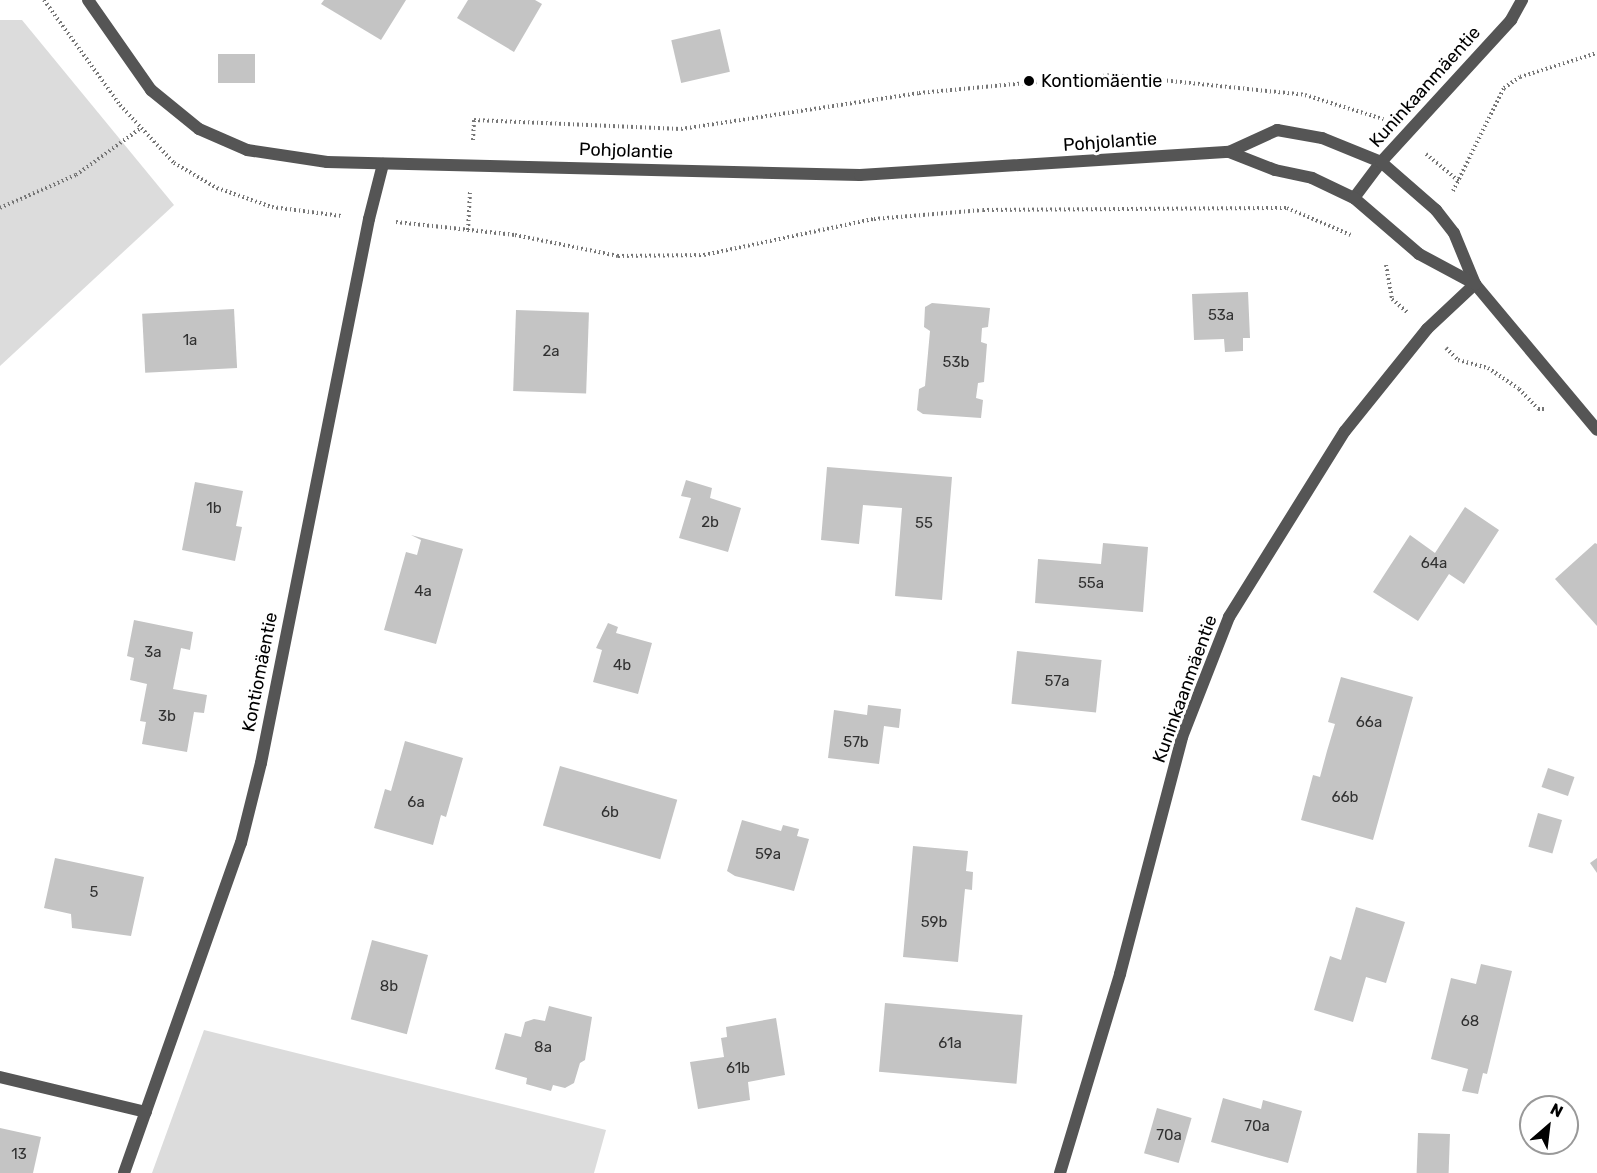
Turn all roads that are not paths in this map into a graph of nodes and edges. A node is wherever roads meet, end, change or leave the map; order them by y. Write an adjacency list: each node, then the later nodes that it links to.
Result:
1 (88, 0): 5 (street, Pohjolantie)
2 (1522, 0): 4 (street, Kuninkaanmäentie)
3 (1229, 152): 4 (street, Pohjolantie); 5 (street, Pohjolantie); 6 (street, Pohjolantie)
4 (1381, 162): 6 (street, Kuninkaanmäentie); 7 (street, Pohjolantie)
5 (383, 164): 10 (street, Kontiomäentie)
6 (1354, 198): 7 (street, Pohjolantie)
7 (1475, 284): 8 (street, Pohjolantie); 12 (street, Kuninkaanmäentie)
8 (1597, 430)
9 (0, 1077): 10 (street)
10 (146, 1112): 11 (street, Kontiomäentie)
11 (124, 1173)
12 (1060, 1173)

